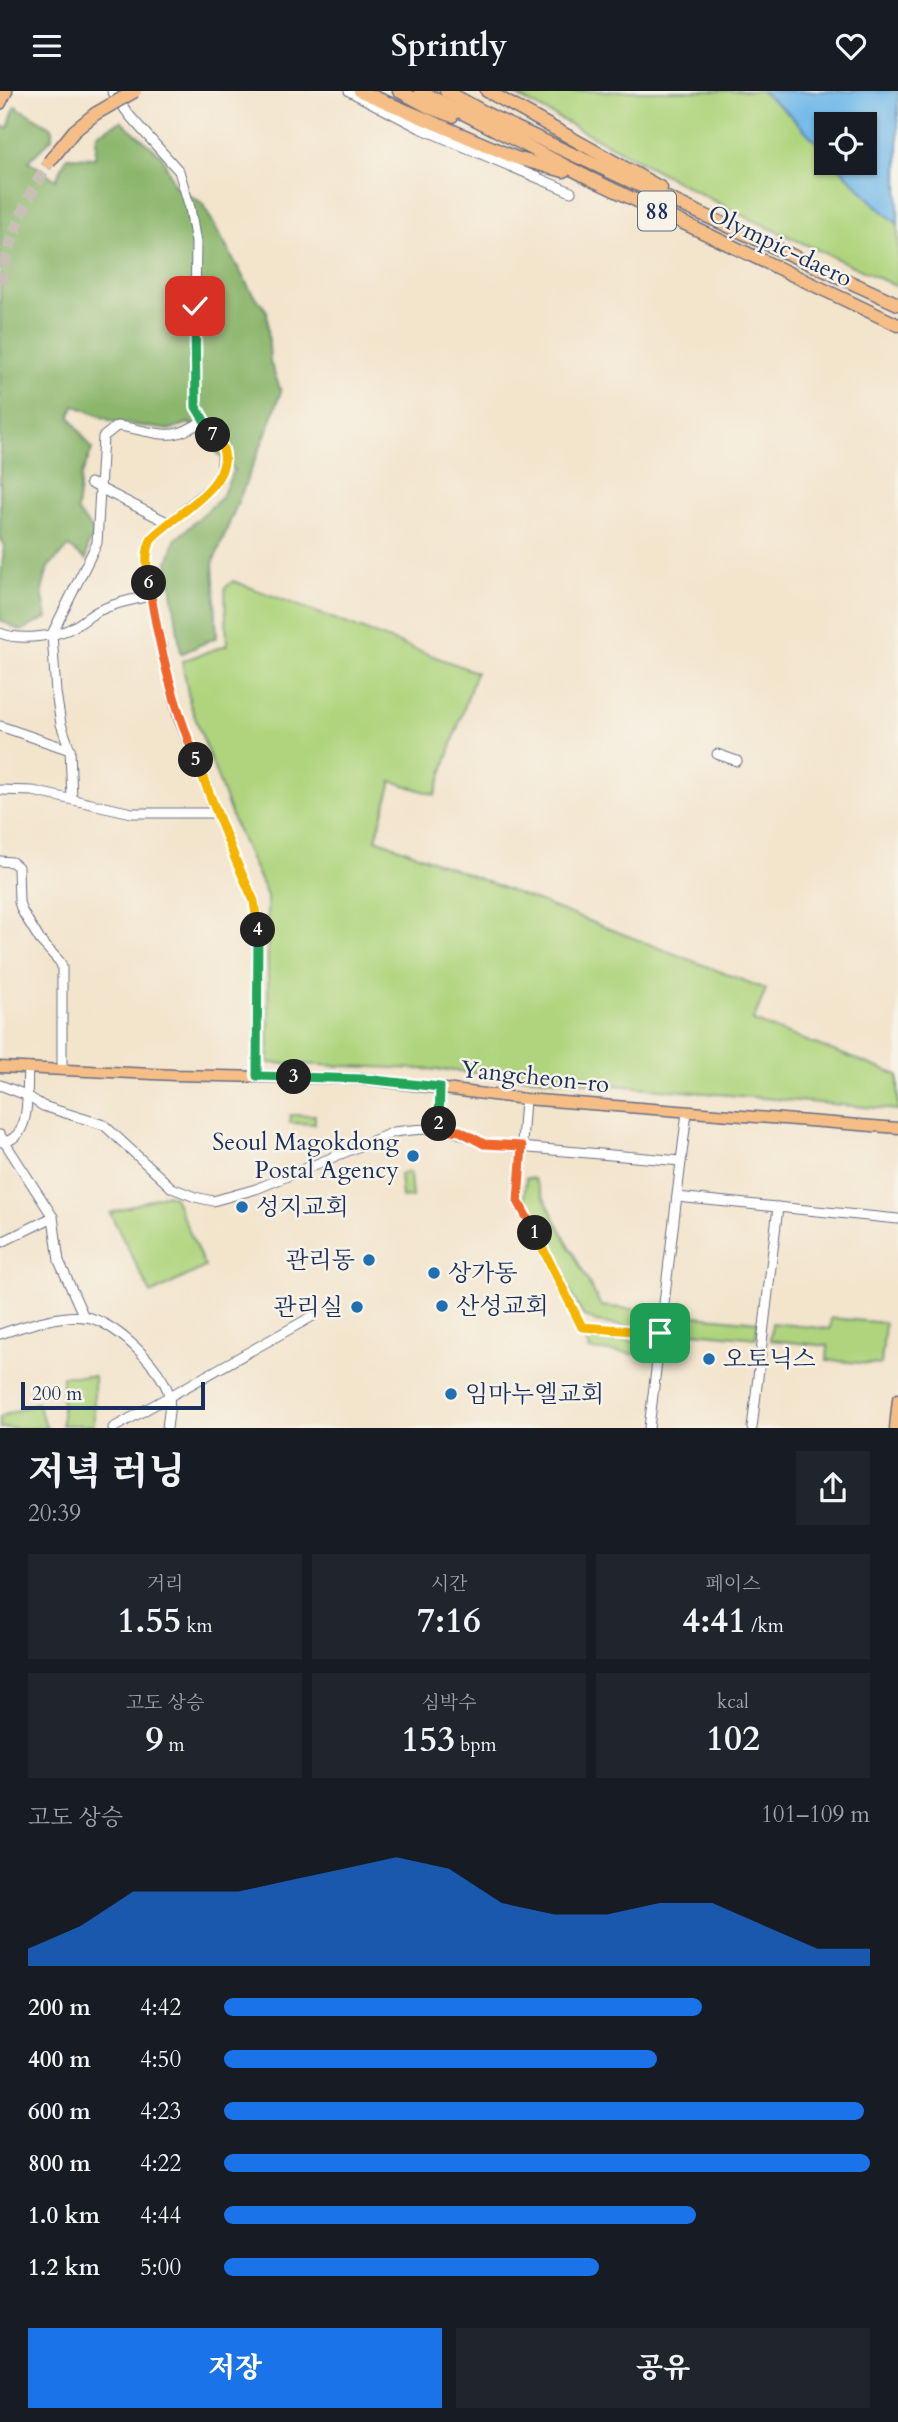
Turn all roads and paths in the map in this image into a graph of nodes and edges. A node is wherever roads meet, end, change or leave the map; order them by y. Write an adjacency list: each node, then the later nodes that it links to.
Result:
1 (6, 91): 11 (highway)
2 (112, 91): 22 (street)
3 (135, 91): 14 (highway, bridge)
4 (349, 91): 16 (street)
5 (359, 91): 15 (highway)
6 (399, 91): 13 (highway)
7 (420, 91): 13 (highway, Olympic-daero / 88)
8 (446, 91): 12 (highway, Olympic-daero / 88)
9 (456, 91): 12 (highway)
10 (487, 91): 17 (highway)
11 (0, 103)
12 (493, 117): 17 (highway, Olympic-daero / 88)
13 (506, 137): 15 (highway, Olympic-daero / 88)
14 (50, 162)
15 (591, 179): 19 (highway, Olympic-daero / 88)
16 (571, 192)
17 (706, 215): 18 (highway, Olympic-daero / 88)
18 (898, 304)
19 (865, 310): 20 (highway, Olympic-daero / 88); 21 (highway)
20 (898, 325)
21 (898, 332)
22 (203, 421): 23 (street); 24 (street)
23 (94, 485): 24 (street); 27 (street)
24 (169, 523): 25 (street)
25 (151, 596): 27 (street); 34 (street)
26 (0, 633): 27 (street)
27 (52, 634): 29 (street)
28 (0, 726): 29 (street)
29 (70, 750): 33 (street)
30 (716, 754): 31 (street)
31 (737, 761)
32 (0, 789): 33 (street)
33 (72, 799): 34 (street)
34 (217, 813): 39 (street)
35 (0, 861): 38 (street)
36 (0, 1067): 37 (main road, Yangcheon-ro)
37 (27, 1068): 38 (main road, Yangcheon-ro); 42 (street)
38 (62, 1069): 39 (main road, Yangcheon-ro)
39 (257, 1076): 41 (main road, Yangcheon-ro)
40 (0, 1085): 42 (street)
41 (440, 1087): 43 (main road, Yangcheon-ro); 46 (street)
42 (26, 1095): 46 (street); 47 (street)
43 (525, 1100): 44 (main road, Yangcheon-ro); 48 (street)
44 (687, 1112): 45 (main road, Yangcheon-ro); 49 (street)
45 (898, 1128)
46 (439, 1129): 48 (street)
47 (2, 1140): 52 (street)
48 (522, 1146): 49 (street); 57 (street)
49 (681, 1161): 50 (street)
50 (677, 1198): 51 (street); 57 (street)
51 (778, 1207): 53 (street); 64 (street)
52 (53, 1217): 54 (street); 55 (street)
53 (898, 1219)
54 (0, 1243)
55 (84, 1317): 58 (street); 59 (street)
56 (313, 1317): 59 (street)
57 (660, 1333): 63 (street)
58 (0, 1334)
59 (169, 1396): 61 (street); 62 (street)
60 (898, 1399): 65 (main road)
61 (113, 1428)
62 (167, 1428)
63 (649, 1428)
64 (752, 1428)
65 (894, 1428)

